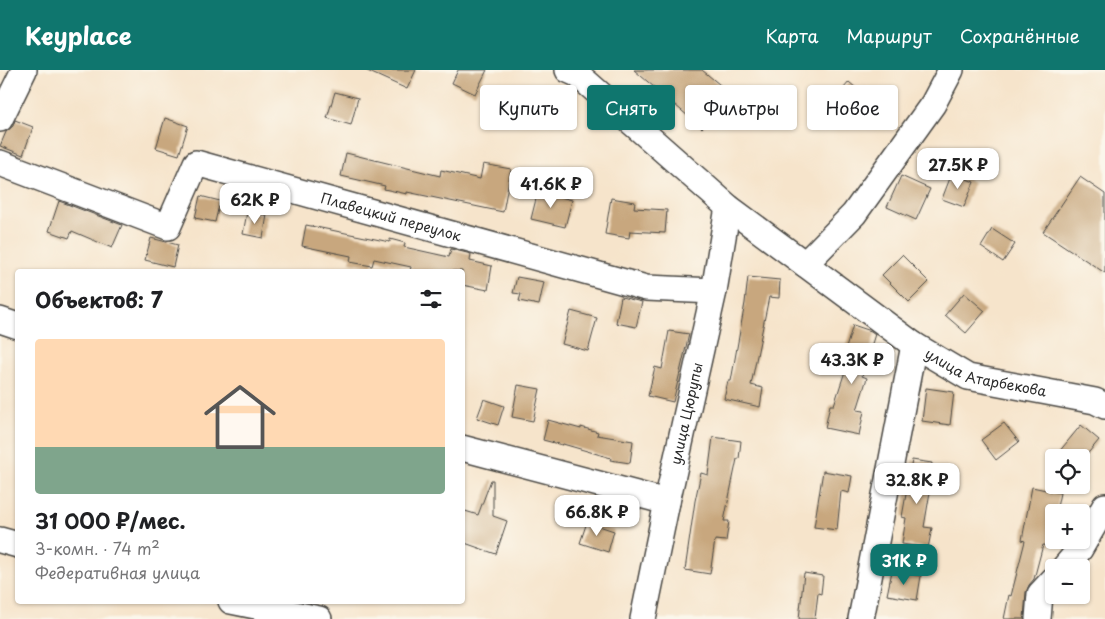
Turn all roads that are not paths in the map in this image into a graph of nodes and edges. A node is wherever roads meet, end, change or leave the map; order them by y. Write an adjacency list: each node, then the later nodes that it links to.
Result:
1 (24, 70): 4 (street)
2 (568, 70): 6 (street, улица Атарбекова)
3 (951, 70): 7 (street)
4 (0, 119)
5 (0, 163): 8 (street, Плавецкий переулок)
6 (728, 207): 7 (street, улица Атарбекова); 8 (street, улица Цюрупы)
7 (805, 264): 11 (street, улица Атарбекова)
8 (714, 291): 14 (street, улица Цюрупы)
9 (0, 320): 10 (street)
10 (15, 325)
11 (914, 345): 12 (street, улица Атарбекова); 24 (street)
12 (1105, 406)
13 (465, 449): 14 (street)
14 (667, 502): 23 (street, улица Цюрупы)
15 (1105, 506): 18 (street)
16 (0, 540): 17 (street)
17 (15, 544)
18 (1072, 559)
19 (1045, 589): 25 (street)
20 (238, 604): 21 (street)
21 (258, 613): 22 (street)
22 (319, 619)
23 (644, 619)
24 (861, 619)
25 (1038, 619)

